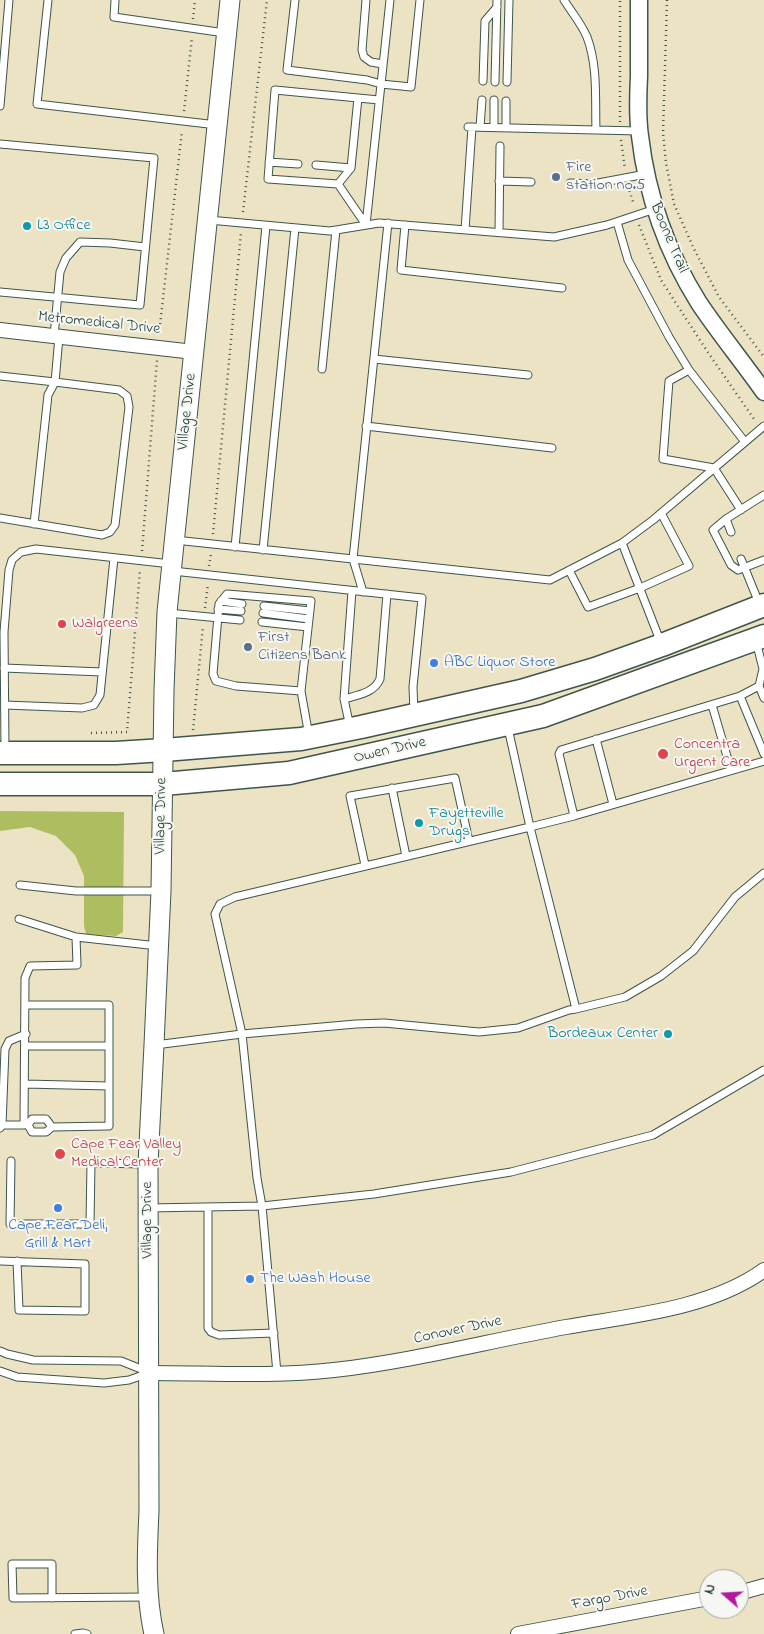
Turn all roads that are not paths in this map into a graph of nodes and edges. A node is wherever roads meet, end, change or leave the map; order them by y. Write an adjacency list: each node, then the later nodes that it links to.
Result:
1 (9, 0): 14 (lane)
2 (48, 0): 26 (lane)
3 (116, 0): 13 (lane)
4 (230, 0): 13 (main road, Village Drive)
5 (295, 0): 19 (lane)
6 (366, 0): 15 (lane)
7 (390, 0): 15 (lane)
8 (420, 0): 19 (lane)
9 (510, 0): 18 (lane)
10 (564, 0): 30 (lane)
11 (638, 0): 31 (street, Boone Trail)
12 (497, 3): 16 (lane); 17 (lane)
13 (227, 33): 26 (main road, Village Drive)
14 (2, 50): 25 (lane)
15 (383, 64): 19 (lane)
16 (483, 81)
17 (495, 82)
18 (507, 82)
19 (381, 84): 21 (lane)
20 (358, 98): 21 (lane); 34 (lane); 37 (lane)
21 (379, 100): 47 (lane)
22 (482, 100): 27 (lane)
23 (494, 100): 28 (lane)
24 (506, 101): 29 (lane)
25 (0, 106)
26 (217, 125): 44 (main road, Village Drive)
27 (480, 127): 28 (lane); 52 (lane)
28 (494, 128): 29 (lane)
29 (506, 128): 30 (lane)
30 (596, 130): 31 (lane)
31 (639, 131): 38 (street, Boone Trail)
32 (0, 144): 54 (lane)
33 (500, 146): 39 (lane)
34 (269, 162): 35 (lane); 41 (lane)
35 (298, 164)
36 (316, 165): 37 (lane)
37 (351, 168): 41 (lane)
38 (646, 174): 42 (lane); 43 (street, Boone Trail)
39 (499, 181): 40 (lane); 53 (lane)
40 (531, 182)
41 (338, 184): 47 (lane)
42 (570, 184)
43 (655, 209): 45 (lane); 67 (street, Boone Trail)
44 (208, 220): 49 (lane); 60 (main road, Village Drive)
45 (617, 222): 53 (lane); 63 (lane)
46 (388, 223): 47 (lane); 48 (lane); 61 (lane)
47 (366, 225): 51 (lane)
48 (405, 225): 52 (lane); 55 (lane)
49 (266, 226): 50 (lane); 82 (lane)
50 (295, 228): 51 (lane); 83 (lane)
51 (336, 230): 62 (lane)
52 (466, 230): 53 (lane)
53 (498, 232)
54 (145, 247): 57 (lane); 57 (lane)
55 (562, 288)
56 (0, 292): 57 (lane)
57 (58, 297): 59 (lane)
58 (0, 330): 59 (street, Metromedical Drive)
59 (57, 336): 60 (street, Metromedical Drive); 66 (lane)
60 (194, 352): 80 (main road, Village Drive)
61 (374, 359): 64 (lane); 68 (lane)
62 (322, 369)
63 (689, 370): 70 (lane); 72 (lane)
64 (528, 375)
65 (0, 376): 66 (lane)
66 (54, 382): 78 (lane); 78 (lane)
67 (764, 392)
68 (366, 426): 71 (lane); 85 (lane)
69 (764, 426): 70 (lane)
70 (745, 442): 72 (lane)
71 (552, 448)
72 (714, 468): 74 (lane); 75 (lane)
73 (764, 495): 74 (lane)
74 (740, 510): 77 (lane)
75 (661, 513): 81 (lane); 91 (lane)
76 (0, 518): 78 (lane)
77 (726, 519): 79 (lane); 89 (lane)
78 (34, 524)
79 (731, 532)
80 (174, 540): 82 (lane); 88 (main road, Village Drive)
81 (622, 543): 90 (lane); 91 (lane)
82 (234, 547): 83 (lane)
83 (263, 550): 85 (lane)
84 (114, 558): 88 (lane); 97 (lane); 109 (lane)
85 (352, 559): 90 (lane); 93 (lane)
86 (742, 559): 89 (lane)
87 (764, 560): 89 (lane)
88 (171, 567): 92 (lane); 99 (main road, Village Drive)
89 (745, 568): 96 (lane)
90 (569, 570): 91 (lane)
91 (640, 588): 106 (lane)
92 (352, 590): 93 (lane); 114 (lane)
93 (363, 592): 94 (lane)
94 (387, 594): 114 (lane); 117 (lane)
95 (221, 601): 98 (lane); 100 (lane); 100 (lane)
96 (762, 606): 106 (highway, Owen Drive)
97 (3, 610): 107 (lane)
98 (310, 611): 101 (lane); 101 (lane)
99 (167, 612): 100 (lane); 123 (main road, Village Drive)
100 (218, 613): 102 (lane); 111 (lane)
101 (309, 619): 104 (lane)
102 (240, 620)
103 (262, 622): 104 (lane)
104 (308, 627): 111 (lane)
105 (760, 637): 108 (lane); 118 (highway, Owen Drive)
106 (662, 646): 117 (highway, Owen Drive)
107 (4, 668): 109 (lane); 115 (lane)
108 (763, 669): 110 (lane)
109 (102, 672): 115 (lane)
110 (759, 686): 112 (lane); 113 (lane)
111 (301, 691): 121 (lane)
112 (740, 696): 116 (lane); 125 (lane)
113 (764, 698)
114 (344, 699): 120 (lane)
115 (5, 704): 119 (lane)
116 (712, 705): 122 (lane); 127 (lane)
117 (414, 715): 120 (highway, Owen Drive)
118 (508, 724): 129 (highway, Owen Drive); 133 (lane)
119 (2, 726): 124 (lane)
120 (350, 729): 121 (highway, Owen Drive)
121 (309, 738): 123 (highway, Owen Drive)
122 (596, 739): 131 (lane); 132 (lane)
123 (164, 750): 124 (highway, Owen Drive); 129 (main road, Village Drive)
124 (2, 753)
125 (764, 754)
126 (764, 761): 127 (lane)
127 (731, 770): 131 (lane)
128 (0, 784): 129 (highway, Owen Drive)
129 (163, 784): 139 (main road, Village Drive)
130 (392, 788): 134 (lane); 135 (lane); 136 (lane)
131 (613, 804): 132 (lane)
132 (574, 816): 133 (lane)
133 (530, 827): 134 (lane); 144 (lane)
134 (470, 841): 135 (lane)
135 (406, 856): 136 (lane)
136 (365, 866): 146 (lane)
137 (764, 873): 144 (lane)
138 (20, 885): 139 (lane)
139 (161, 891): 142 (main road, Village Drive)
140 (19, 919): 141 (lane)
141 (76, 937): 142 (lane); 143 (lane)
142 (158, 946): 147 (main road, Village Drive)
143 (26, 1005): 145 (lane); 149 (lane)
144 (576, 1009): 146 (lane)
145 (26, 1034): 148 (lane); 154 (lane)
146 (242, 1034): 147 (lane); 158 (lane)
147 (154, 1045): 157 (main road, Village Drive)
148 (26, 1046): 149 (lane); 151 (lane)
149 (109, 1046): 152 (lane)
150 (764, 1070): 158 (lane)
151 (25, 1084): 152 (lane); 153 (lane)
152 (109, 1086): 155 (lane)
153 (26, 1125): 154 (lane); 155 (lane); 155 (lane)
154 (1, 1126)
155 (52, 1127)
156 (11, 1161): 157 (lane)
157 (148, 1164): 160 (main road, Village Drive)
158 (262, 1206): 159 (lane); 164 (lane)
159 (208, 1207): 160 (lane); 164 (lane)
160 (148, 1208): 167 (main road, Village Drive)
161 (0, 1261): 162 (lane)
162 (17, 1261): 162 (lane)
163 (764, 1270): 168 (street, Conover Drive)
164 (274, 1334): 168 (lane)
165 (0, 1351): 167 (lane)
166 (0, 1371): 167 (lane)
167 (149, 1372): 168 (street, Conover Drive); 171 (main road, Village Drive)
168 (277, 1373)
169 (764, 1586): 170 (street)
170 (749, 1590)
171 (149, 1597): 172 (lane); 176 (main road, Village Drive)
172 (52, 1598): 172 (lane)
173 (699, 1600): 177 (street, Fargo Drive)
174 (75, 1634): 175 (lane)
175 (87, 1634)
176 (154, 1634)
177 (518, 1634)

